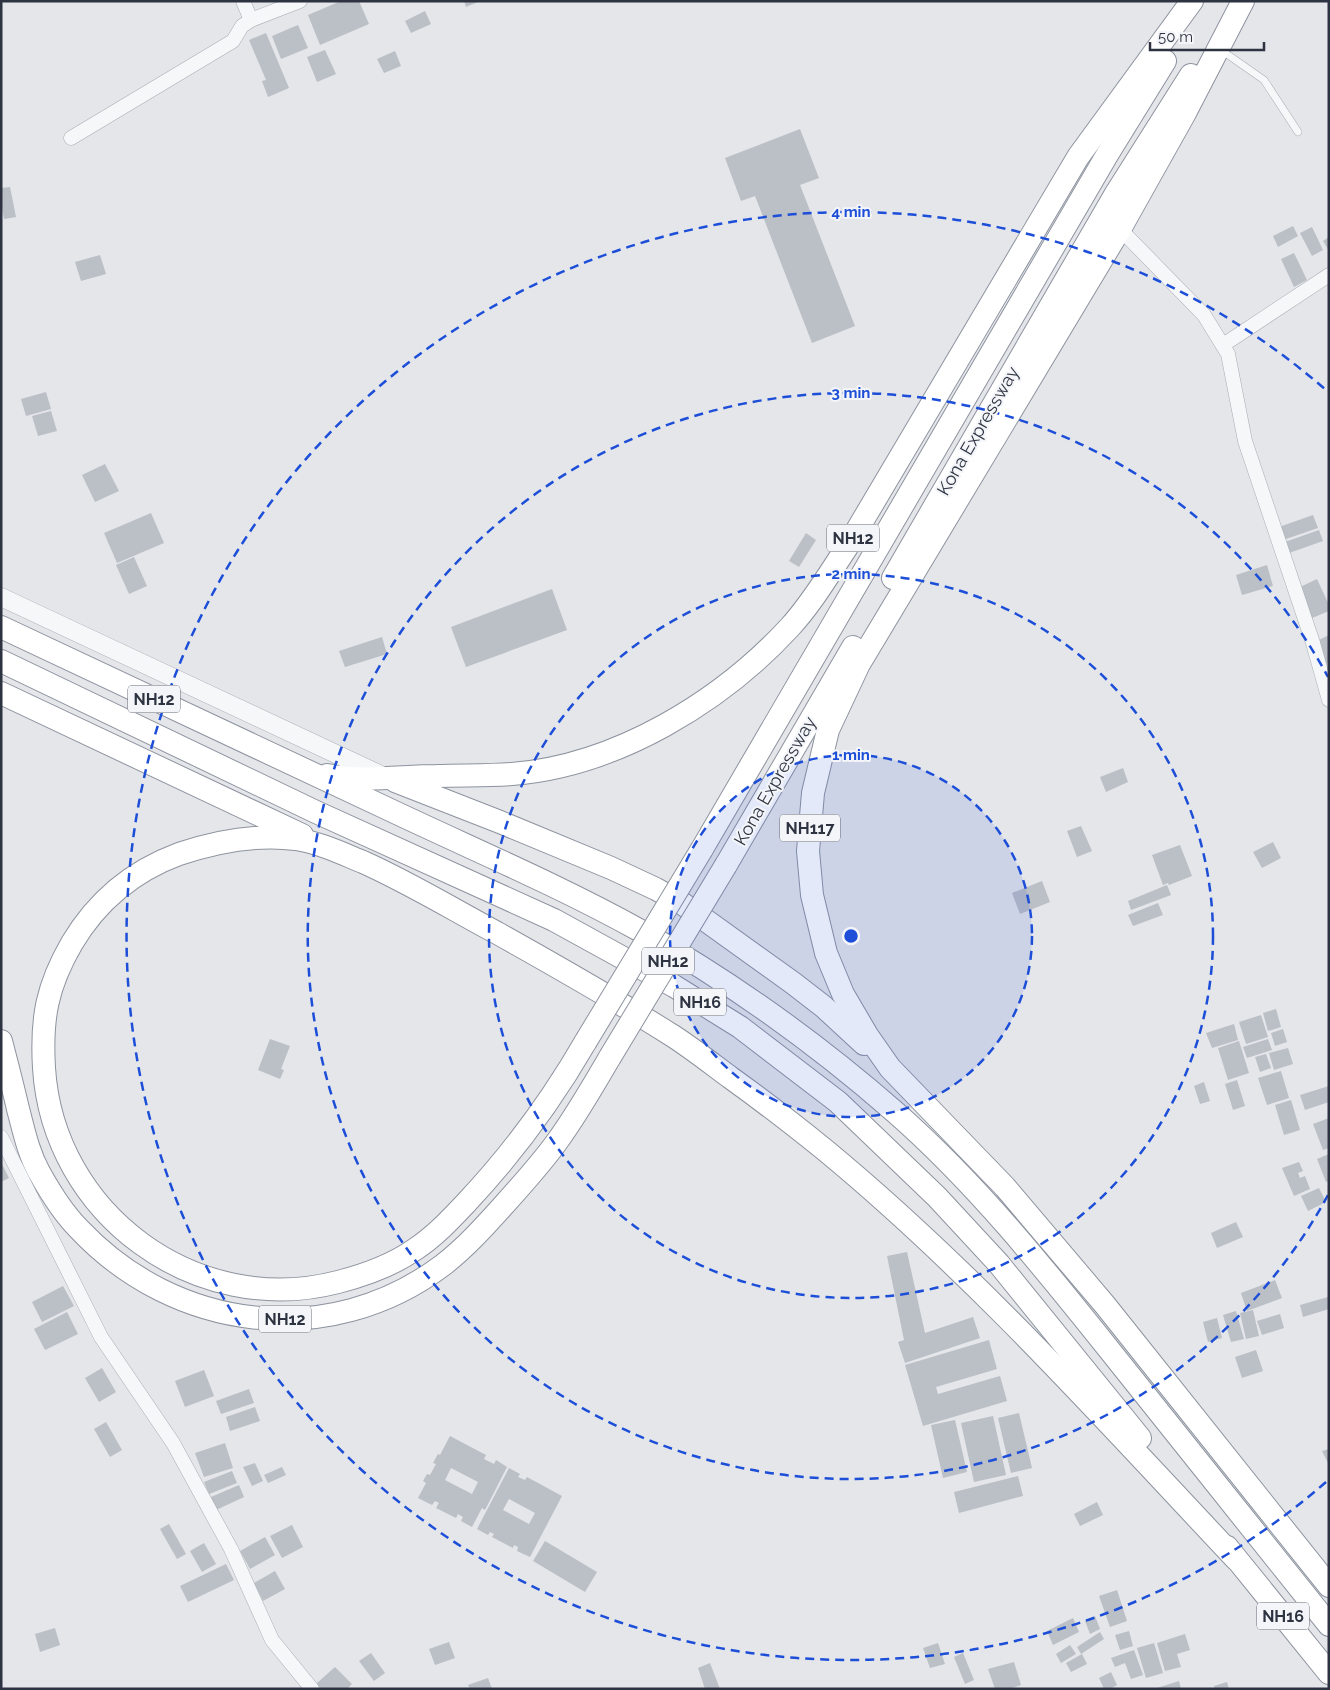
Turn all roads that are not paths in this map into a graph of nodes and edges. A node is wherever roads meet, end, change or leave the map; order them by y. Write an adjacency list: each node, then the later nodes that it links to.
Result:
1 (243, 1): 6 (street)
2 (300, 1): 6 (street)
3 (1192, 1): 19 (highway, NH12)
4 (1202, 1): 20 (highway, Kona Expressway / NH12, bridge)
5 (1242, 1): 7 (highway, NH117); 21 (highway, Kona Expressway / NH12, bridge)
6 (251, 20): 9 (street)
7 (1219, 48): 8 (lane); 10 (highway, NH117)
8 (1298, 132)
9 (71, 138)
10 (1120, 229): 12 (street); 22 (highway, NH117)
11 (1329, 275): 12 (street)
12 (1223, 345): 17 (street)
13 (1, 597): 19 (street)
14 (1, 627): 18 (highway, NH12)
15 (1, 661): 24 (highway, NH16)
16 (1, 693): 20 (highway)
17 (1329, 700)
18 (307, 771): 19 (highway, NH12); 27 (highway, NH16)
19 (387, 778): 22 (highway)
20 (330, 848): 24 (highway)
21 (1, 1041)
22 (890, 1068): 25 (highway, NH117)
23 (1, 1137): 29 (street)
24 (1236, 1559): 28 (highway, NH16)
25 (1322, 1571): 26 (highway, NH117)
26 (1329, 1586)
27 (1329, 1625)
28 (1329, 1672)
29 (312, 1689)

